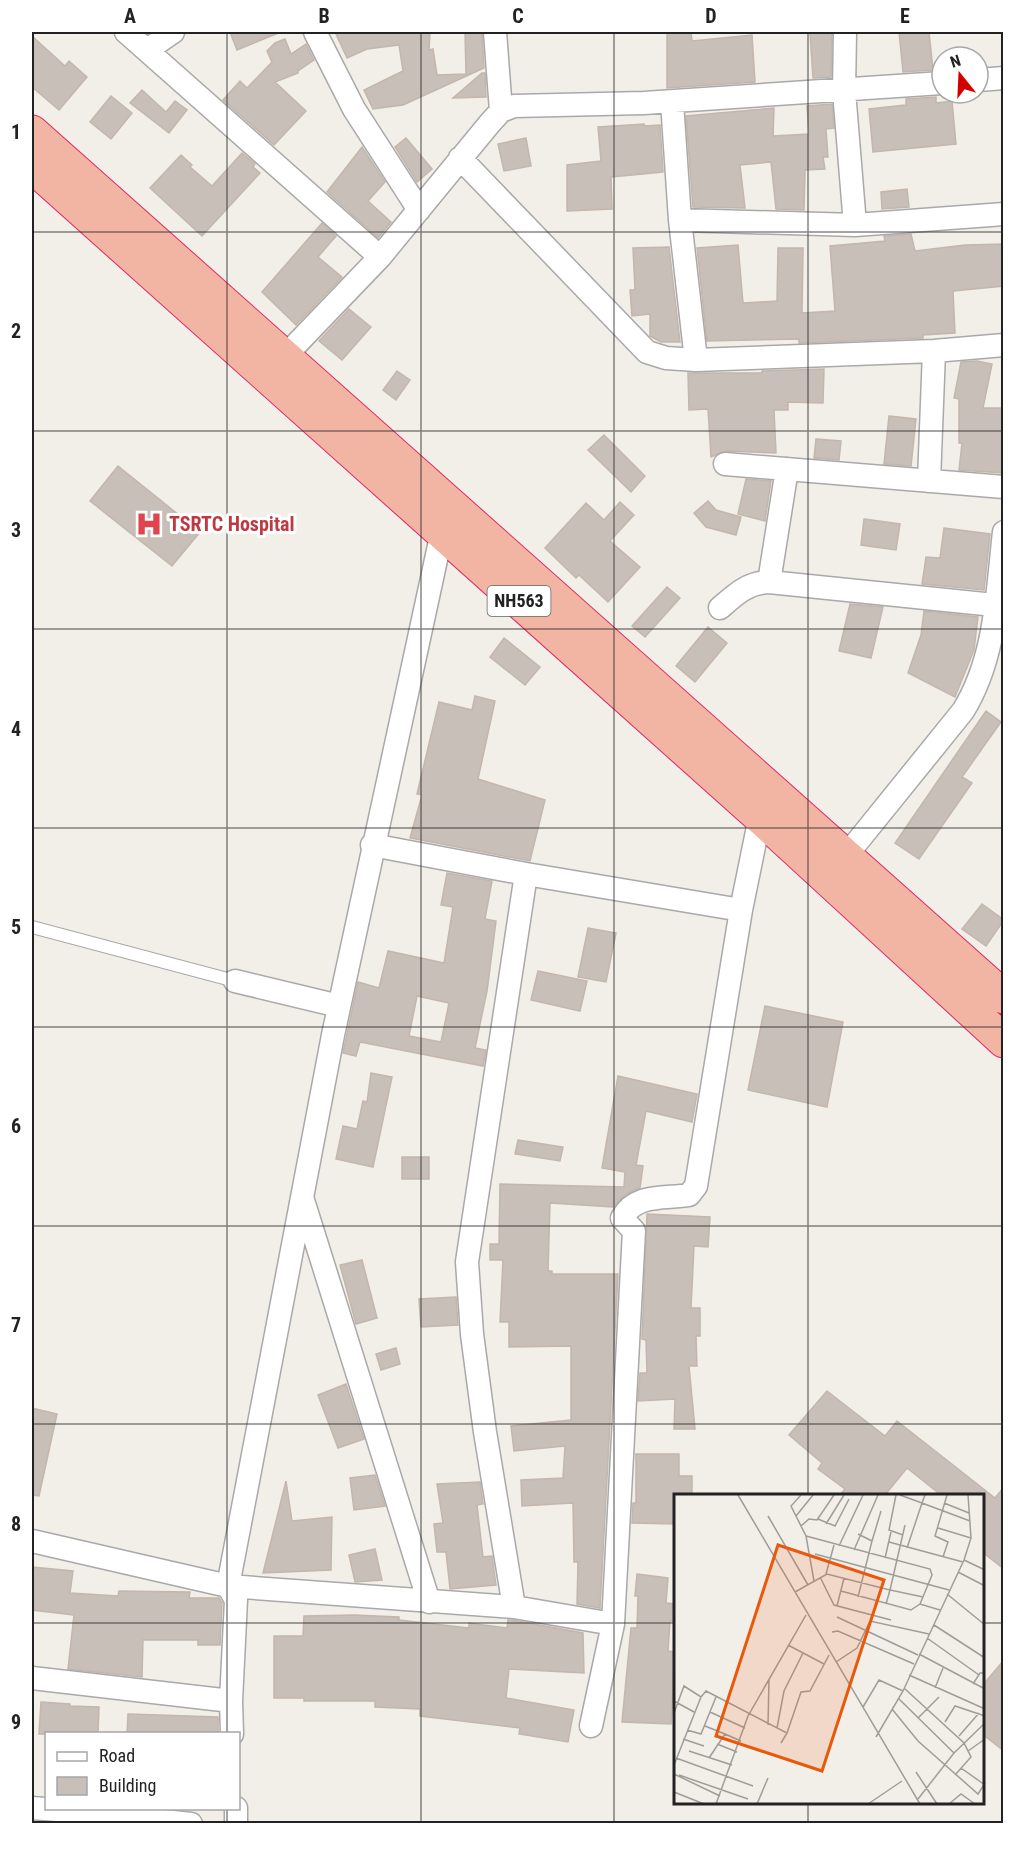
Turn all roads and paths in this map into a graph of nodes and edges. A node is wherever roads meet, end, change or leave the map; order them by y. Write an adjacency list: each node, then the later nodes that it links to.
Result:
1 (126, 32): 6 (street)
2 (172, 32): 6 (street)
3 (315, 32): 14 (street)
4 (495, 32): 10 (street)
5 (845, 32): 8 (street)
6 (147, 50): 18 (street)
7 (930, 84): 8 (street)
8 (844, 91): 9 (street); 17 (street)
9 (672, 102): 10 (street); 16 (street)
10 (501, 111): 12 (street)
11 (32, 132): 21 (highway, NH563)
12 (460, 158): 14 (street); 22 (street)
13 (32, 166): 27 (highway, NH563)
14 (419, 210): 18 (street)
15 (1004, 214): 17 (street)
16 (680, 220): 17 (street); 22 (street)
17 (855, 225)
18 (380, 257): 21 (street)
19 (1004, 345): 20 (street)
20 (934, 351): 22 (street); 25 (street)
21 (285, 356): 34 (highway, NH563)
22 (696, 360)
23 (725, 464): 24 (street)
24 (787, 469): 25 (street); 29 (street)
25 (929, 482): 26 (street)
26 (1004, 487)
27 (442, 532): 32 (highway, NH563); 33 (street)
28 (1004, 532): 30 (street)
29 (769, 582): 30 (street); 31 (street)
30 (1000, 606): 34 (street)
31 (720, 608)
32 (760, 817): 36 (street); 41 (highway, NH563)
33 (372, 845): 35 (street); 40 (street)
34 (845, 857): 39 (highway, NH563)
35 (526, 874): 36 (street); 46 (street)
36 (741, 910): 47 (street)
37 (32, 927): 38 (lane)
38 (235, 981): 40 (street)
39 (1004, 997)
40 (339, 1006): 42 (street)
41 (1004, 1041)
42 (302, 1195): 44 (street); 45 (street)
43 (32, 1541): 44 (street)
44 (228, 1586): 45 (street); 49 (street)
45 (429, 1602): 46 (street)
46 (514, 1607): 47 (street)
47 (613, 1624): 50 (street)
48 (32, 1678): 49 (street)
49 (231, 1701): 51 (street)
50 (591, 1726)
51 (232, 1732)
52 (32, 1808): 53 (street)
53 (68, 1817): 54 (street)
54 (191, 1824)

